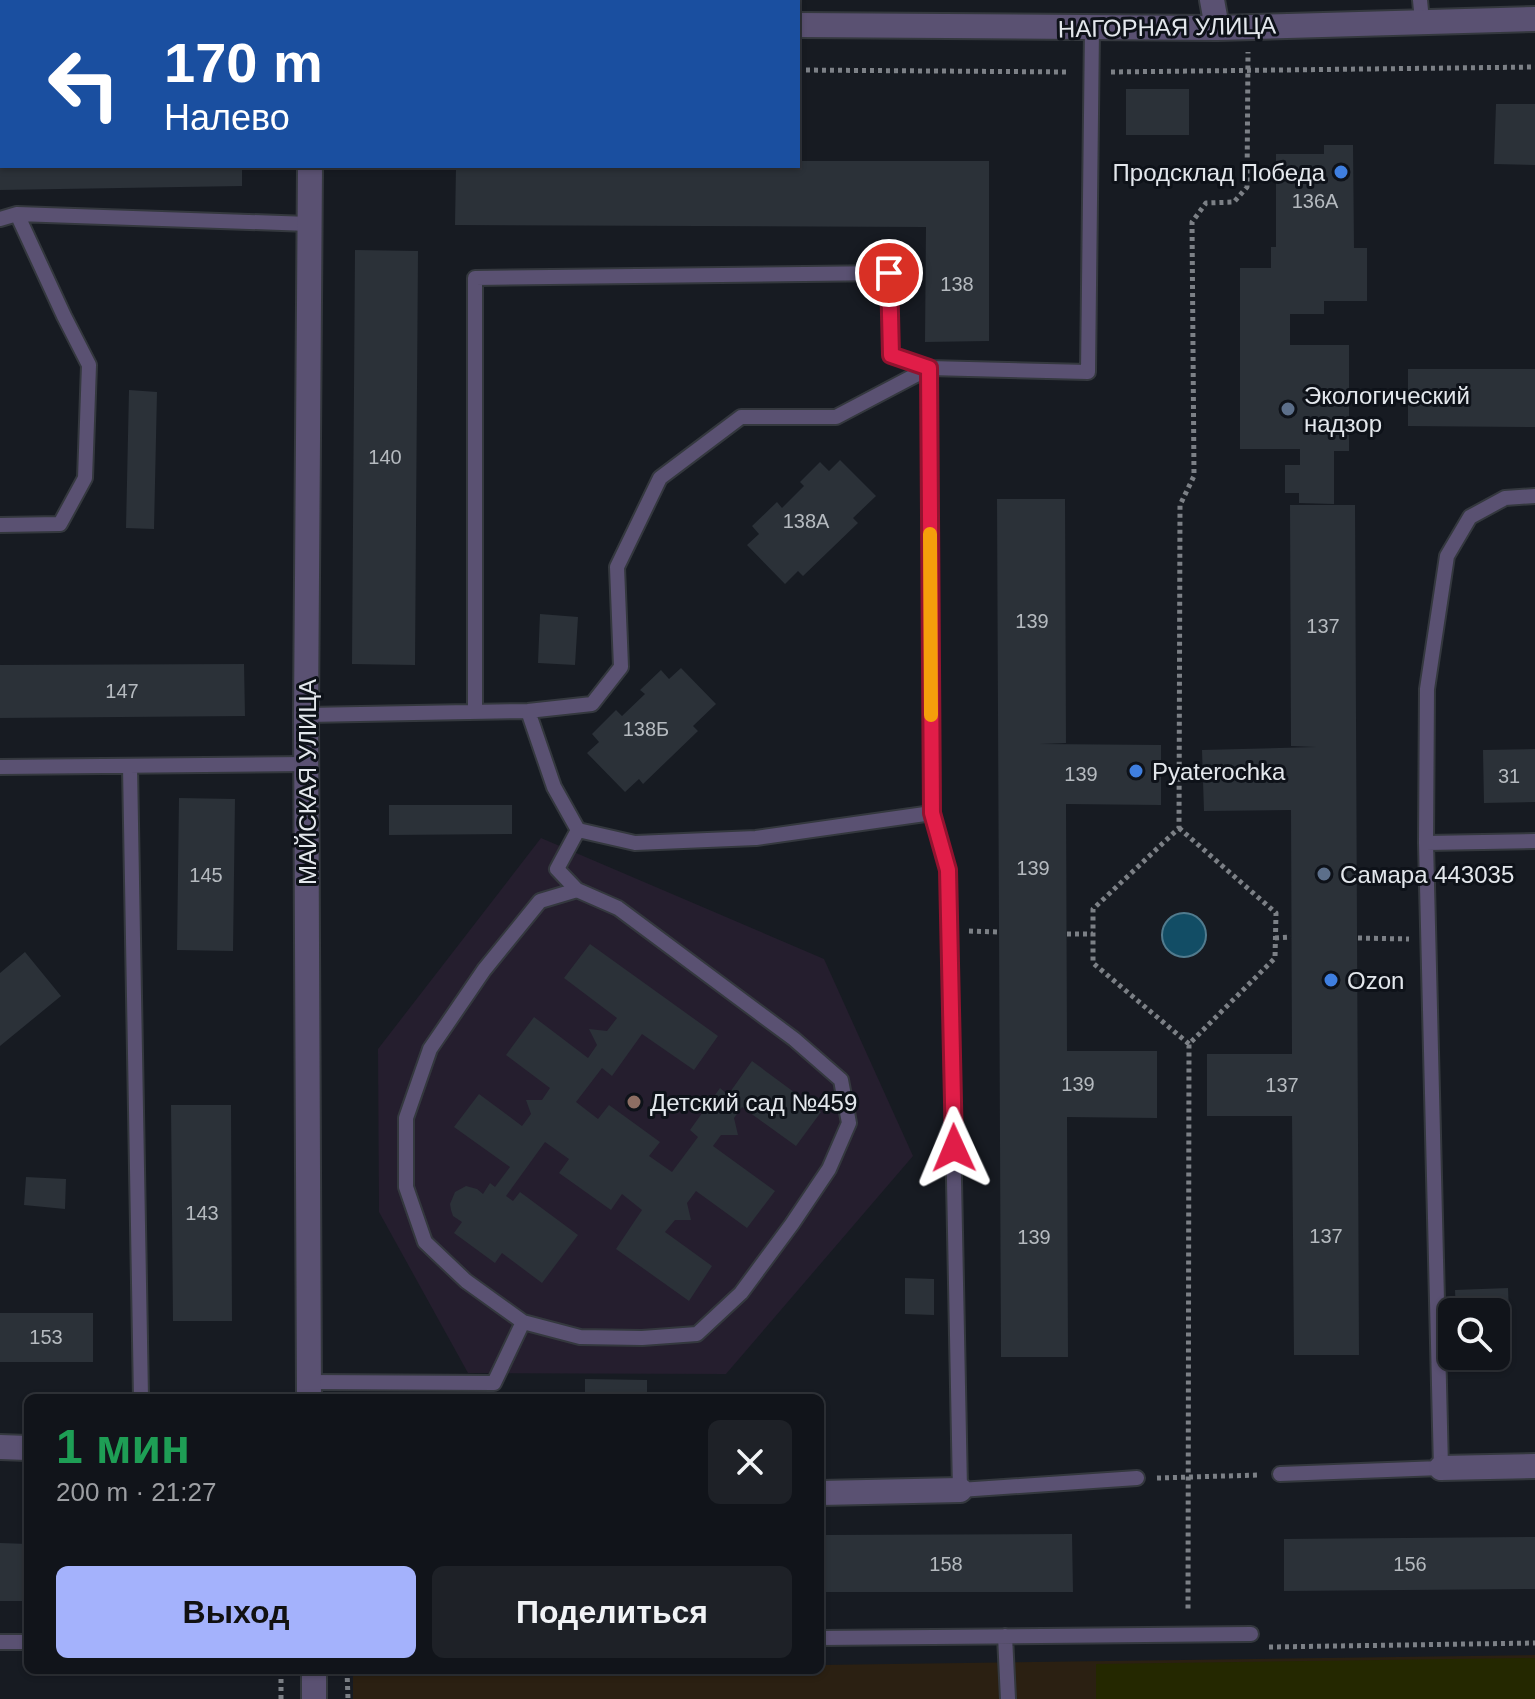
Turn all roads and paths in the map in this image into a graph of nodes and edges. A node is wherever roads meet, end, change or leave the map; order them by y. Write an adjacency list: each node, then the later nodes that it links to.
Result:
1 (1212, 0): 5 (street)
2 (1421, 11): 3 (street, НАГОРНАЯ УЛИЦА); 5 (street, НАГОРНАЯ УЛИЦА)
3 (1535, 19)
4 (800, 25): 6 (street, НАГОРНАЯ УЛИЦА)
5 (1217, 28): 6 (street, НАГОРНАЯ УЛИЦА)
6 (1092, 29): 10 (lane)
7 (1535, 67): 9 (path)
8 (800, 70): 10 (path)
9 (1250, 71): 10 (path); 25 (path)
10 (1090, 72): 15 (lane)
11 (310, 168): 14 (street, МАЙСКАЯ УЛИЦА)
12 (17, 214): 13 (lane); 14 (lane); 17 (lane)
13 (0, 219)
14 (309, 224): 20 (street, МАЙСКАЯ УЛИЦА)
15 (929, 368): 18 (lane); 19 (lane); 24 (lane)
16 (1535, 496): 28 (lane)
17 (0, 525)
18 (528, 711): 19 (lane); 26 (lane)
19 (475, 712): 20 (lane)
20 (306, 715): 21 (street, МАЙСКАЯ УЛИЦА)
21 (307, 764): 22 (lane); 38 (street, МАЙСКАЯ УЛИЦА)
22 (130, 766): 23 (lane); 39 (lane)
23 (0, 767)
24 (932, 813): 26 (lane); 47 (lane)
25 (1179, 828): 31 (path); 33 (path)
26 (578, 830): 29 (lane)
27 (1535, 841): 28 (lane)
28 (1426, 843): 35 (lane)
29 (577, 890): 37 (lane); 37 (lane)
30 (1067, 934): 31 (path)
31 (1093, 934): 36 (path)
32 (1291, 937): 33 (path)
33 (1275, 938): 36 (path)
34 (1358, 938): 35 (path)
35 (1428, 939): 43 (lane)
36 (1189, 1044): 45 (path)
37 (523, 1322): 38 (lane)
38 (308, 1390)
39 (141, 1394)
40 (0, 1447): 41 (street)
41 (24, 1448)
42 (1535, 1466): 43 (street)
43 (1441, 1468): 44 (lane)
44 (1280, 1474): 45 (path)
45 (1189, 1477): 46 (path); 50 (path)
46 (1137, 1478): 47 (lane)
47 (960, 1490): 48 (street)
48 (824, 1493)
49 (1251, 1634): 50 (lane)
50 (1188, 1635): 51 (lane)
51 (1005, 1636): 52 (lane); 61 (lane)
52 (824, 1638)
53 (0, 1642): 54 (lane)
54 (24, 1642)
55 (281, 1674): 58 (path)
56 (314, 1674): 59 (street)
57 (347, 1674): 60 (path)
58 (281, 1699)
59 (314, 1699)
60 (348, 1699)
61 (1008, 1699)

